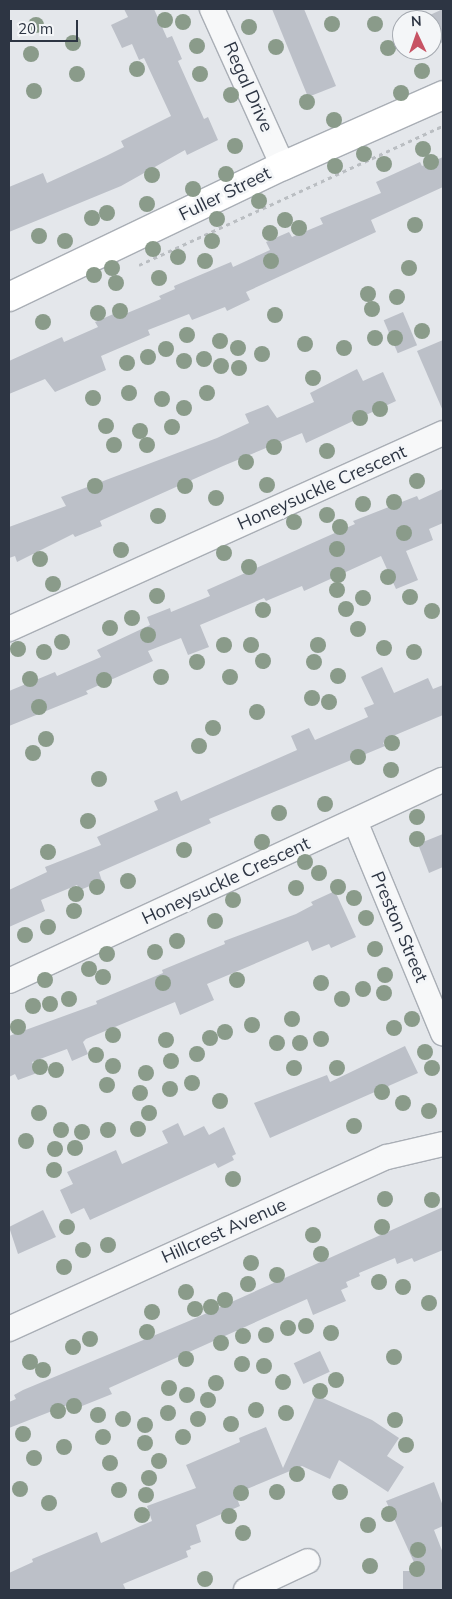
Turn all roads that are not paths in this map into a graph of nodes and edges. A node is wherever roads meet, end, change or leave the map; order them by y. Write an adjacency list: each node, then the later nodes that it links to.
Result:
1 (212, 9): 3 (street, Regal Drive)
2 (443, 94): 3 (street, Fuller Street)
3 (283, 166): 4 (street, Fuller Street)
4 (9, 297)
5 (443, 433): 6 (street, Honeysuckle Crescent)
6 (9, 629)
7 (443, 780): 8 (street, Honeysuckle Crescent)
8 (355, 821): 9 (street, Honeysuckle Crescent); 10 (street, Preston Street)
9 (9, 981)
10 (443, 1032)
11 (443, 1144): 12 (street, Hillcrest Avenue)
12 (9, 1329)
13 (308, 1561): 14 (street)
14 (246, 1590)

